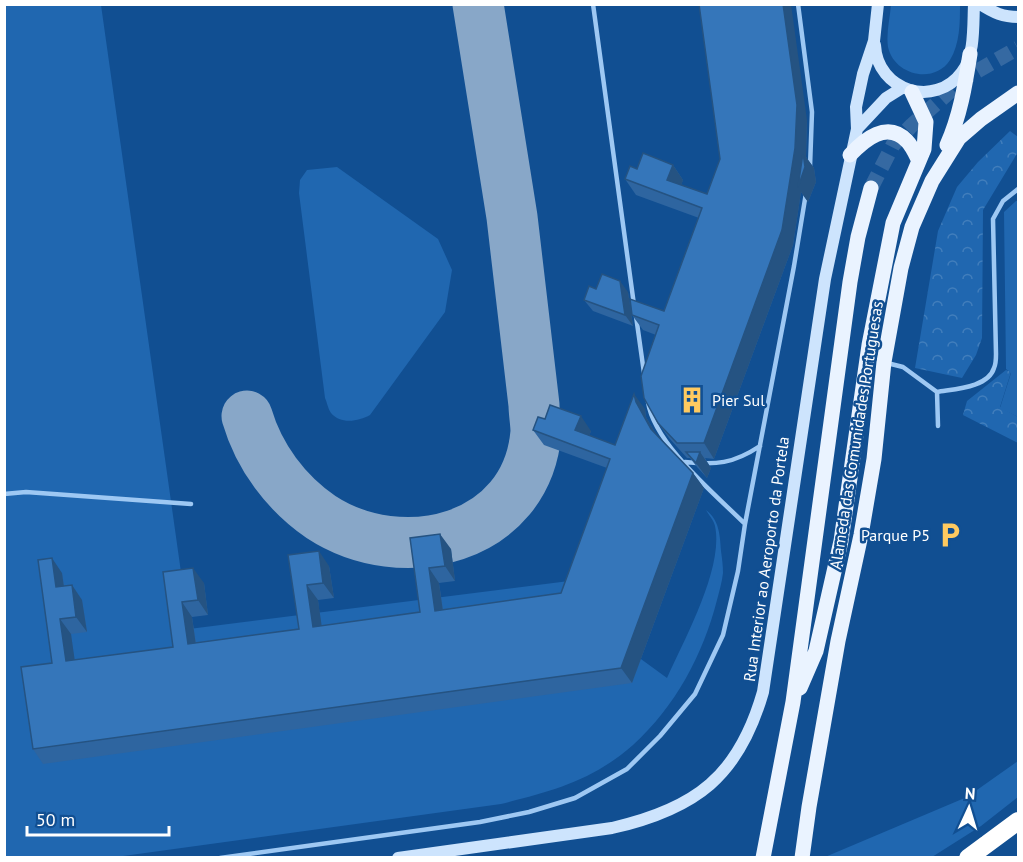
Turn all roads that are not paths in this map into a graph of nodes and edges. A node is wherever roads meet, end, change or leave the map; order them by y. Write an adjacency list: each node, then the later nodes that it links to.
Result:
1 (593, 4): 20 (lane)
2 (798, 4): 14 (lane)
3 (878, 4): 7 (street, Rua Interior ao Aeroporto da Portela)
4 (974, 4): 8 (street)
5 (980, 4): 6 (street)
6 (1018, 17)
7 (874, 41): 9 (street); 11 (street, Rua Interior ao Aeroporto da Portela)
8 (970, 54): 9 (street); 15 (main road)
9 (907, 90): 11 (street); 13 (main road)
10 (1018, 93): 15 (main road, Alameda das Comunidades Portuguesas)
11 (856, 129): 12 (street, Rua Interior ao Aeroporto da Portela)
12 (850, 155): 13 (main road); 32 (street, Rua Interior ao Aeroporto da Portela)
13 (919, 161): 29 (main road)
14 (809, 173)
15 (932, 181): 19 (main road, Alameda das Comunidades Portuguesas)
16 (807, 184): 24 (lane)
17 (871, 188): 29 (main road, Alameda das Comunidades Portuguesas)
18 (1018, 189): 21 (lane)
19 (884, 362): 21 (lane); 34 (main road, Alameda das Comunidades Portuguesas)
20 (645, 381)
21 (937, 392): 23 (lane)
22 (647, 393): 25 (lane)
23 (938, 426)
24 (760, 446): 25 (lane); 28 (lane)
25 (685, 462): 28 (lane)
26 (4, 494): 27 (lane)
27 (191, 504)
28 (745, 524): 31 (lane)
29 (793, 702): 33 (main road, Alameda das Comunidades Portuguesas)
30 (1018, 821): 35 (highway)
31 (220, 858)
32 (398, 858)
33 (763, 858)
34 (802, 858)
35 (968, 858)

